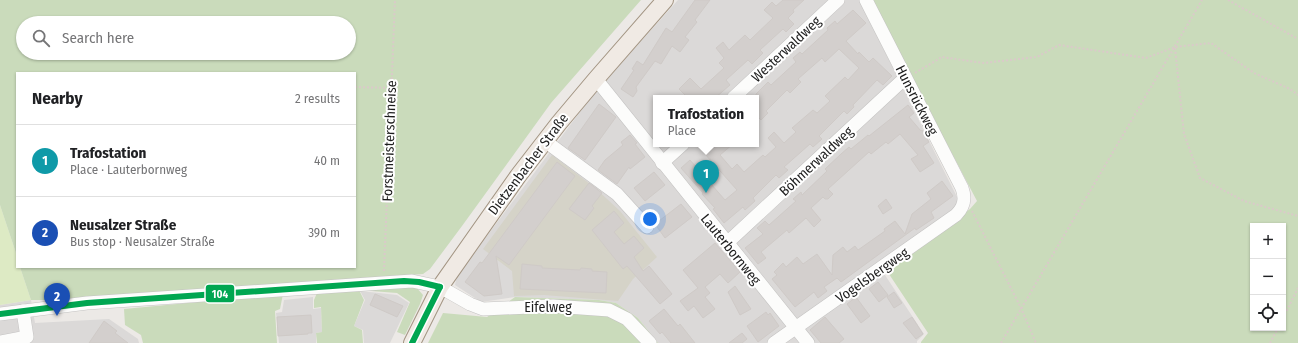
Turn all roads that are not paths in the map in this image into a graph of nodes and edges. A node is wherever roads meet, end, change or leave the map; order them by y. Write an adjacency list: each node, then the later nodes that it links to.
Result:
1 (665, 0): 5 (main road, Dietzenbacher Straße)
2 (838, 0): 6 (street, Westerwaldweg)
3 (866, 0): 4 (street, Hunsrückweg)
4 (905, 78): 10 (street, Hunsrückweg); 12 (street, Böhmerwaldweg)
5 (596, 79): 7 (main road, Dietzenbacher Straße); 9 (street, Lauterbornweg)
6 (736, 95)
7 (545, 141): 11 (street); 13 (main road, Dietzenbacher Straße)
8 (680, 147): 9 (street)
9 (662, 163): 12 (street, Lauterbornweg)
10 (964, 198): 16 (street, Vogelsbergweg)
11 (648, 227)
12 (727, 243): 16 (street, Lauterbornweg)
13 (440, 287): 14 (street, Eifelweg); 17 (main road, Dietzenbacher Straße); 19 (street, Eifelweg)
14 (24, 311): 15 (street, Eifelweg); 18 (street)
15 (0, 314)
16 (796, 328): 20 (street, Vogelsbergweg); 21 (street, Lauterbornweg)
17 (417, 340)
18 (0, 342)
19 (650, 343)
20 (774, 343)
21 (808, 343)

